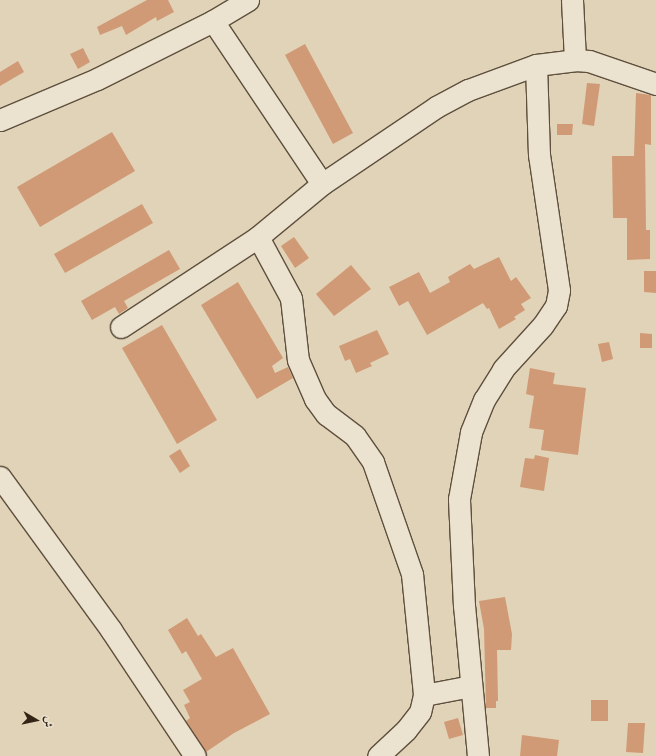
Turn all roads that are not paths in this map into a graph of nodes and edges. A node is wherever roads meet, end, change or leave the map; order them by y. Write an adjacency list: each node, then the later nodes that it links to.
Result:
1 (248, 0): 3 (lane)
2 (572, 0): 4 (lane)
3 (213, 21): 7 (lane); 8 (lane)
4 (574, 60): 5 (lane); 6 (lane)
5 (536, 65): 8 (lane); 12 (lane)
6 (656, 84)
7 (0, 120)
8 (322, 184): 9 (lane)
9 (258, 238): 10 (lane); 13 (lane)
10 (121, 327)
11 (0, 477): 15 (lane)
12 (471, 686): 13 (lane); 16 (lane)
13 (424, 695): 14 (lane)
14 (380, 755)
15 (195, 756)
16 (478, 756)

